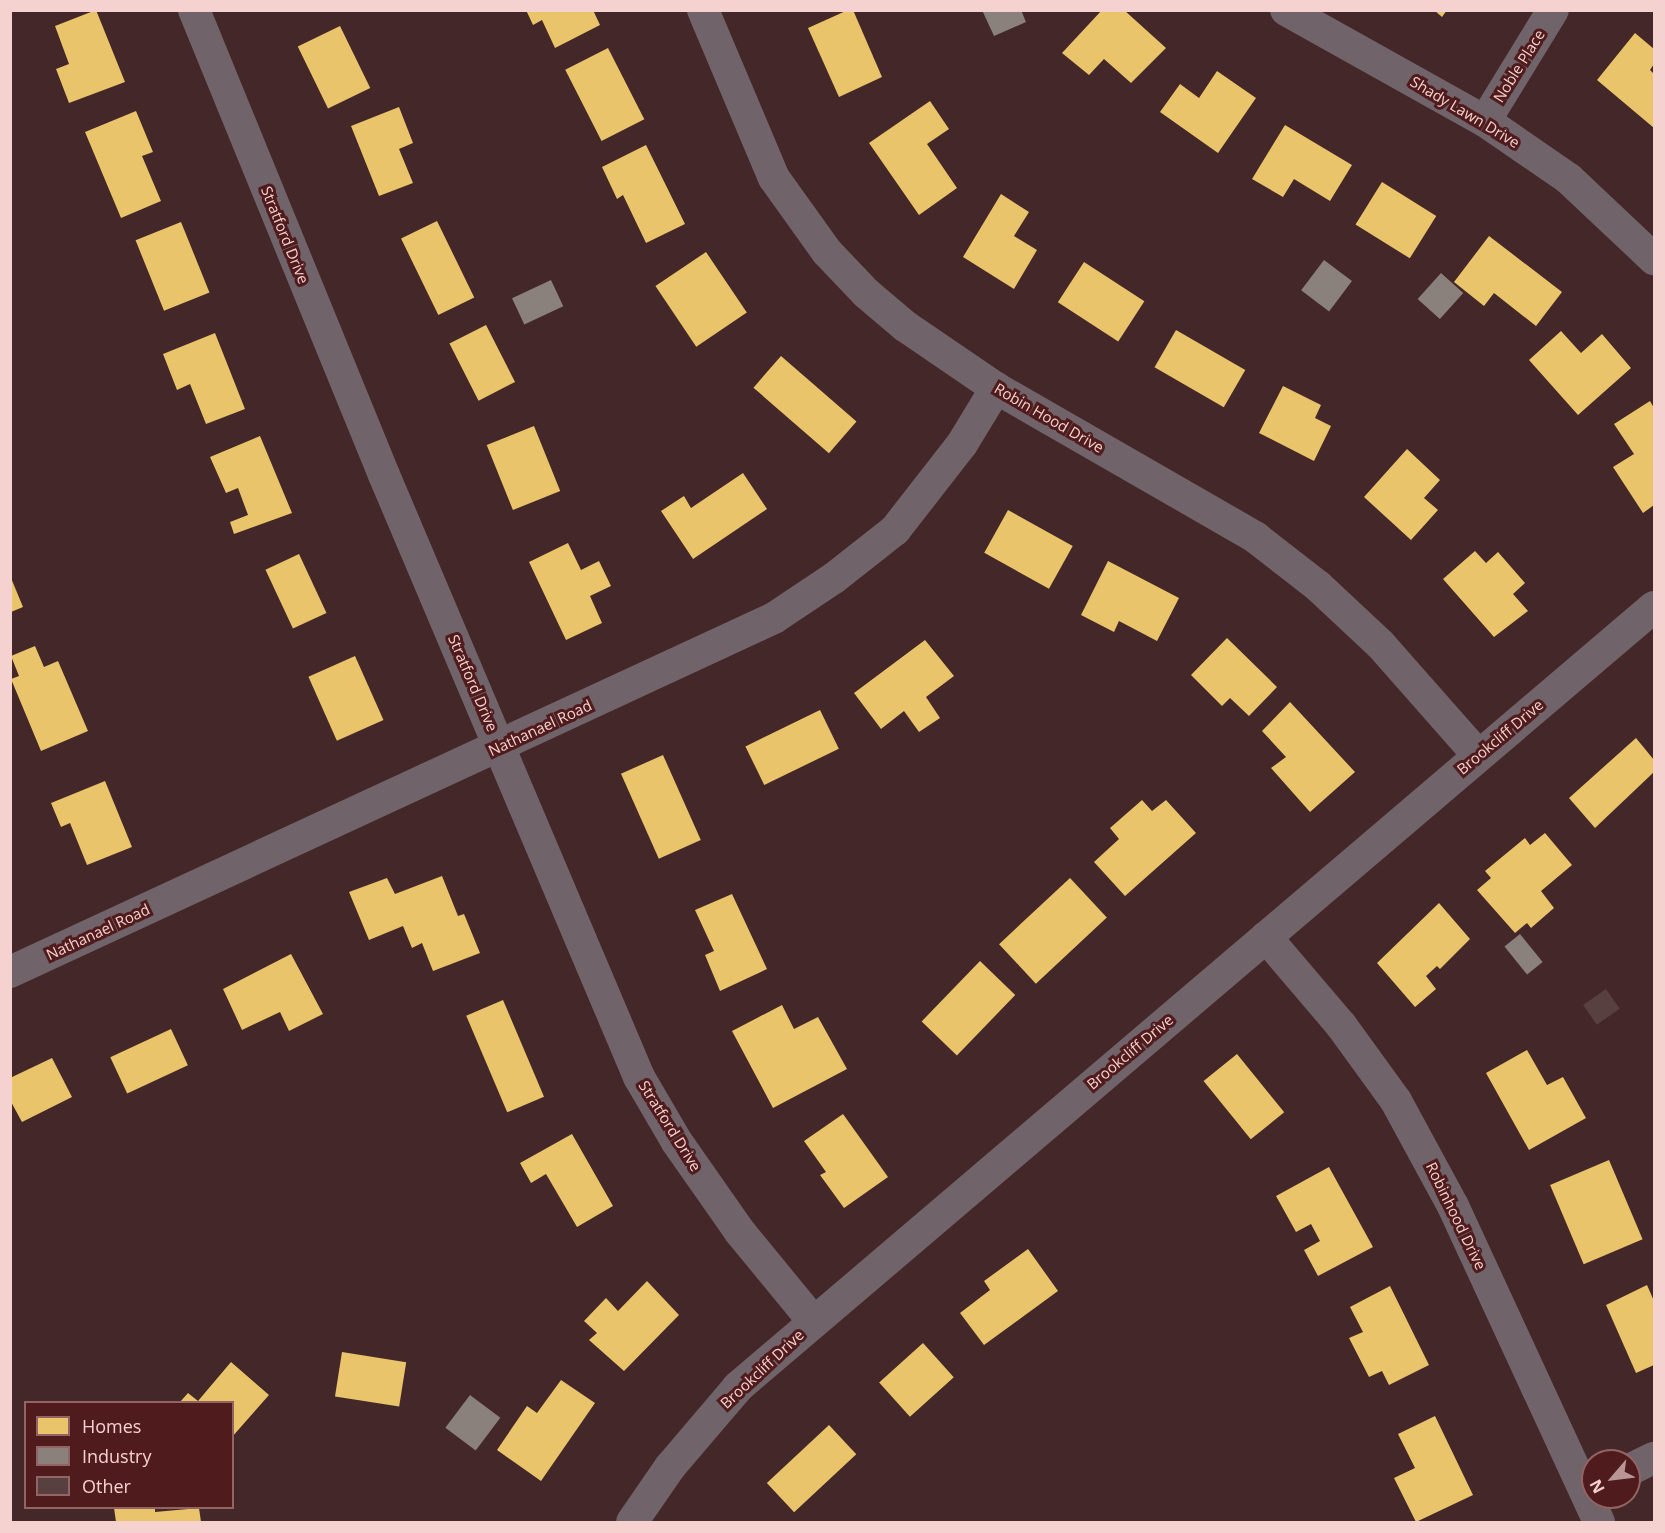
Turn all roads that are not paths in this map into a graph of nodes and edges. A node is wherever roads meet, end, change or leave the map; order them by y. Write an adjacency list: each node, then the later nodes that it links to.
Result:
1 (194, 10): 9 (street, Stratford Drive)
2 (703, 10): 7 (street, Robin Hood Drive)
3 (1286, 10): 5 (street, Shady Lawn Drive)
4 (1553, 10): 5 (street, Noble Place)
5 (1485, 121): 6 (street, Shady Lawn Drive)
6 (1654, 259)
7 (996, 388): 9 (street, Nathanael Road); 10 (street, Robin Hood Drive)
8 (1654, 607): 10 (street, Brookcliff Drive)
9 (500, 747): 12 (street, Nathanael Road); 13 (street, Stratford Drive)
10 (1478, 755): 11 (street, Brookcliff Drive)
11 (1266, 937): 13 (street, Brookcliff Drive); 14 (street, Robinhood Drive)
12 (10, 972)
13 (813, 1321): 15 (street, Brookcliff Drive)
14 (1581, 1471)
15 (632, 1522)

